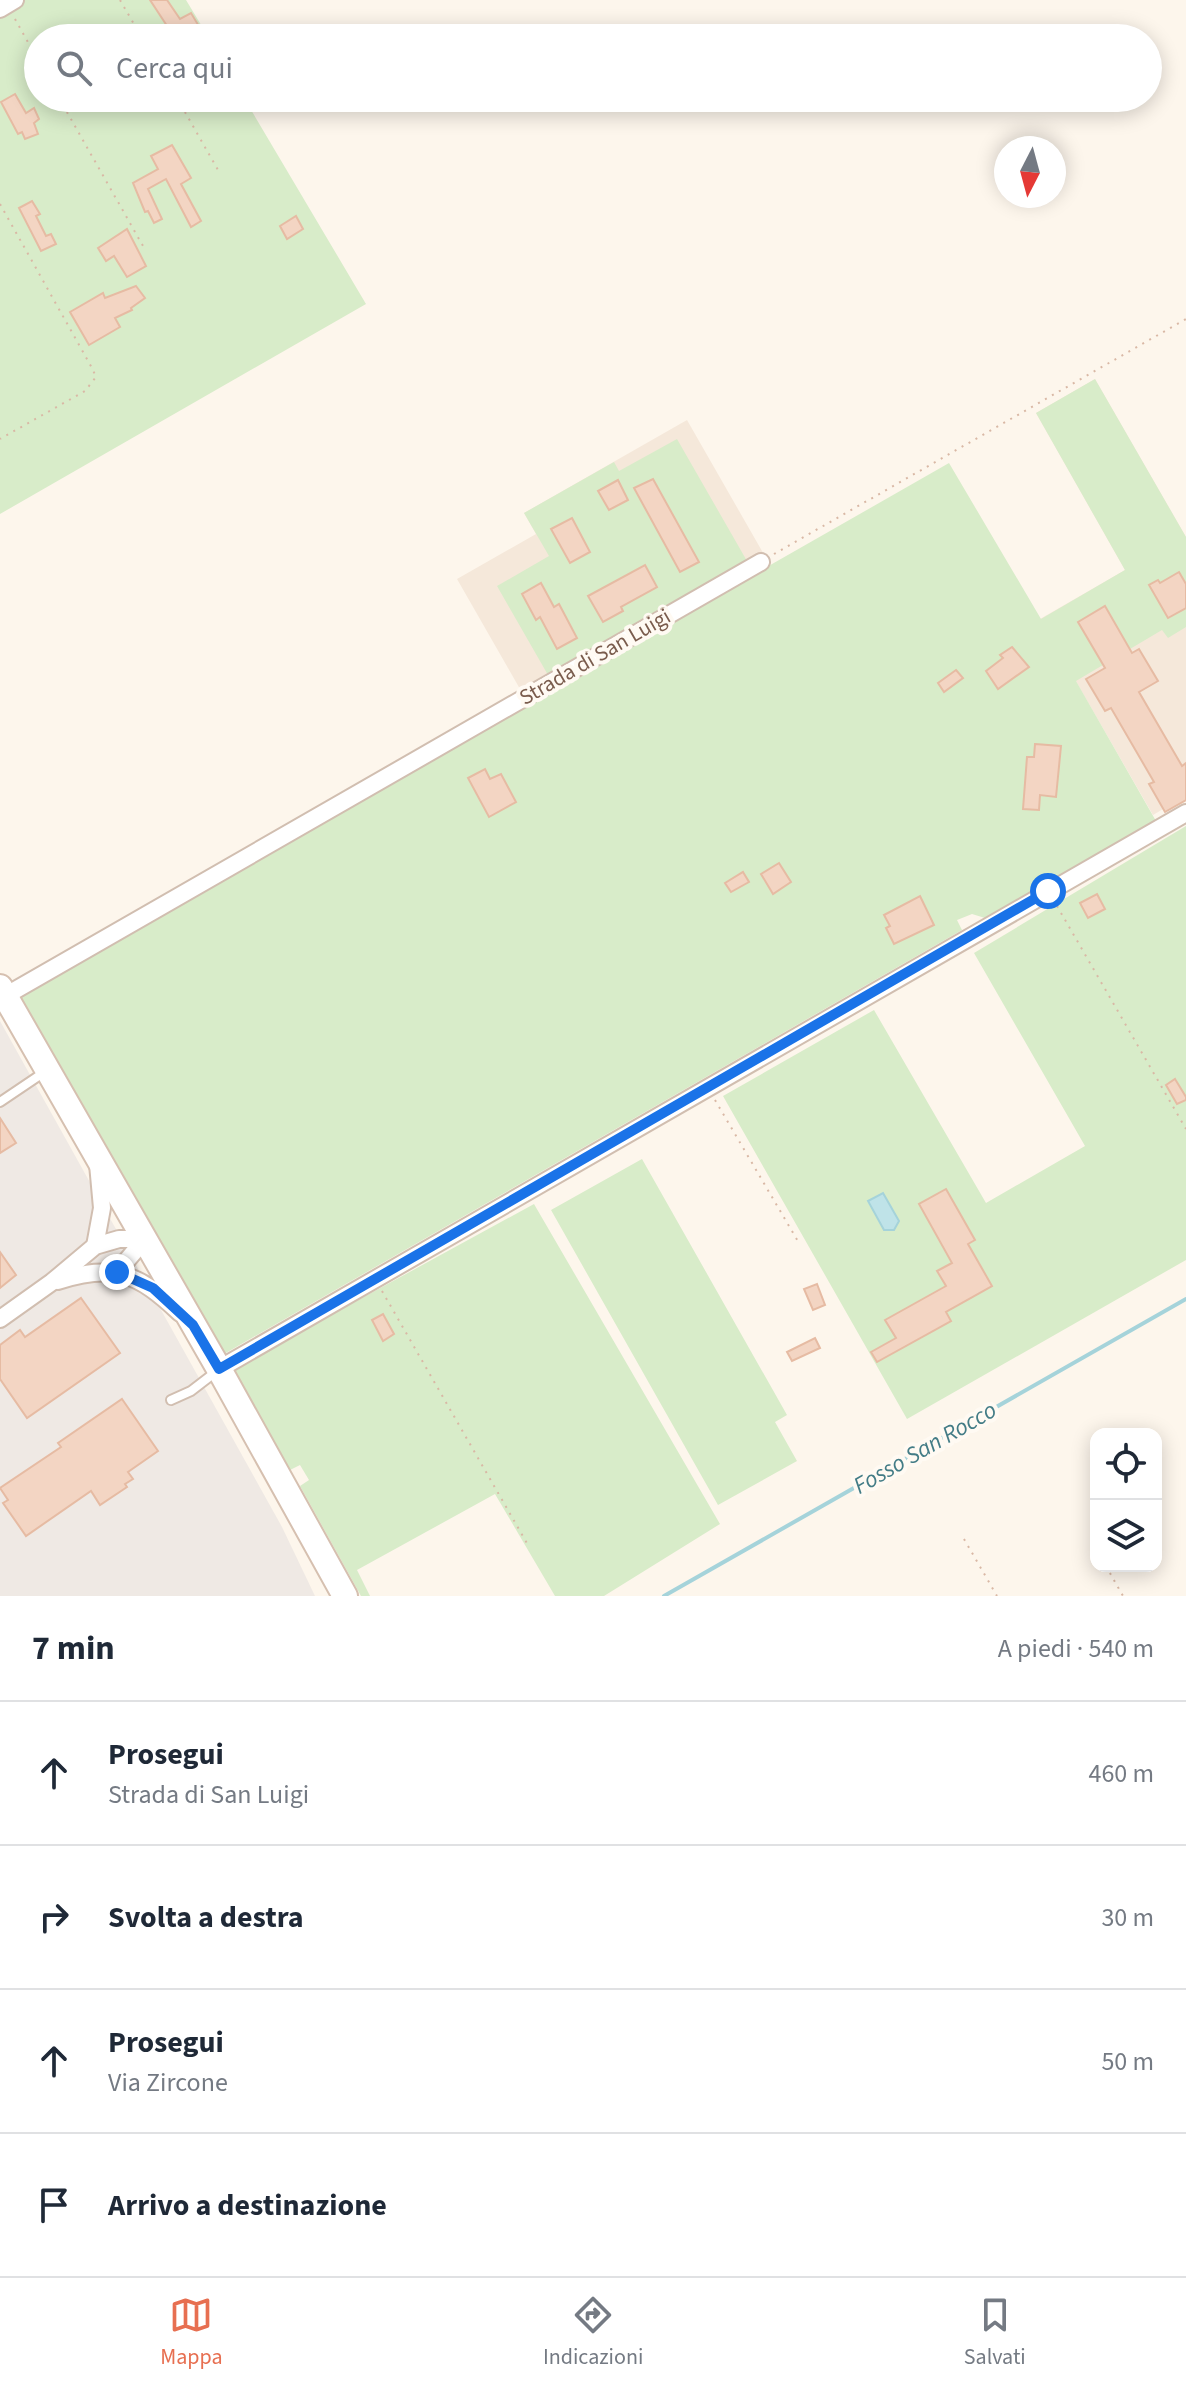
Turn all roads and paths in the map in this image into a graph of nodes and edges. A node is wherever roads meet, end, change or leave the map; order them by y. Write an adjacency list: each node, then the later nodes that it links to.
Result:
1 (120, 0): 3 (path)
2 (7, 5): 4 (path)
3 (134, 24)
4 (24, 35)
5 (67, 112): 9 (path)
6 (185, 112): 7 (path)
7 (218, 170)
8 (0, 204): 11 (path)
9 (143, 246)
10 (1186, 319): 12 (path)
11 (0, 439)
12 (761, 562): 15 (street, Strada di San Luigi)
13 (1186, 813): 14 (street)
14 (1048, 891): 17 (street); 19 (path)
15 (3, 992): 16 (main road)
16 (48, 1070): 18 (lane); 20 (main road)
17 (708, 1088): 22 (path); 25 (street)
18 (0, 1102)
19 (1186, 1129)
20 (97, 1159): 21 (main road); 23 (street)
21 (145, 1239): 23 (street); 24 (street); 28 (main road)
22 (799, 1243)
23 (95, 1246): 26 (street)
24 (117, 1272): 26 (street); 28 (street)
25 (375, 1280): 29 (street); 32 (path)
26 (52, 1282): 27 (street)
27 (0, 1319)
28 (193, 1325): 29 (main road)
29 (219, 1369): 30 (lane); 34 (main road)
30 (171, 1400)
31 (964, 1539): 35 (path)
32 (528, 1545)
33 (1109, 1572): 36 (path)
34 (345, 1596)
35 (997, 1596)
36 (1123, 1596)

